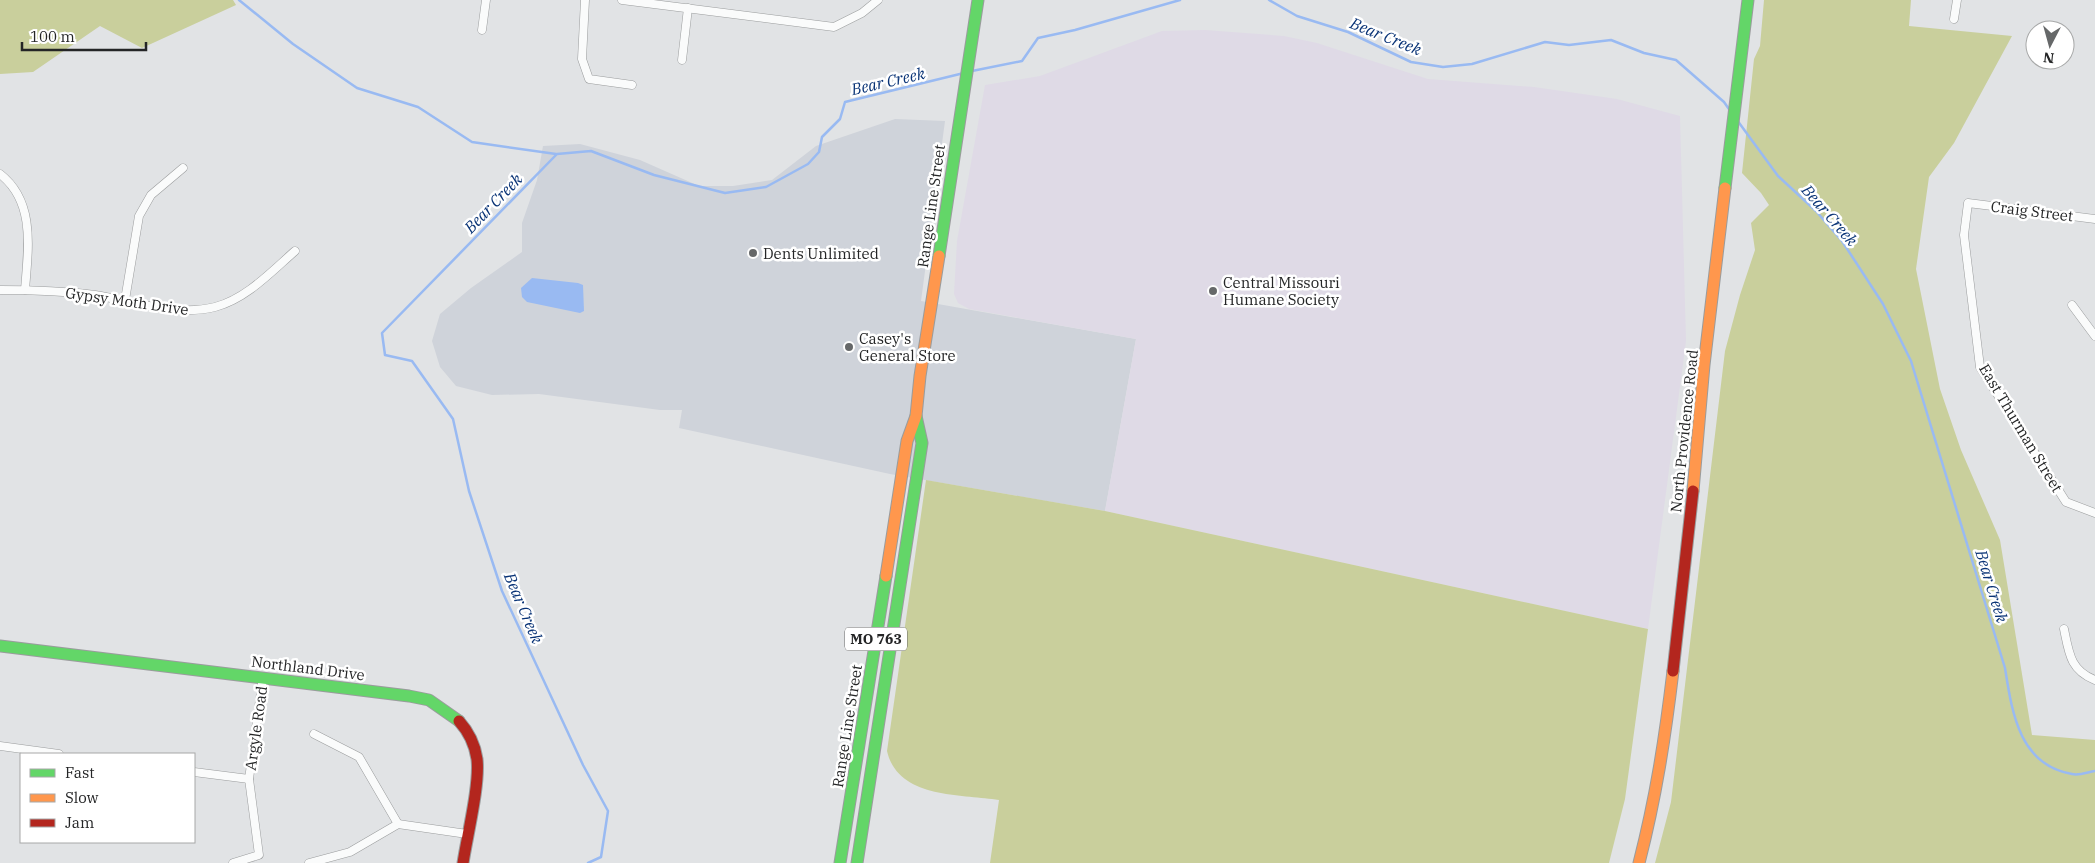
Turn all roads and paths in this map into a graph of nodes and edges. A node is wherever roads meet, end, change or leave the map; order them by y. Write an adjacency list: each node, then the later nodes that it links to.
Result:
1 (486, 0): 10 (street)
2 (585, 0): 12 (street)
3 (622, 0): 8 (street)
4 (878, 0): 8 (street)
5 (978, 0): 23 (main road, Range Line Street / MO 763)
6 (1748, 0): 45 (main road, North Providence Road)
7 (1956, 0): 9 (street)
8 (688, 8): 11 (street)
9 (1954, 19)
10 (482, 30)
11 (682, 60)
12 (632, 85)
13 (183, 168): 20 (street)
14 (0, 174): 19 (street)
15 (1968, 203): 16 (street, Craig Street); 24 (street, East Thurman Street)
16 (2095, 220)
17 (295, 251): 20 (street, Gypsy Moth Drive)
18 (0, 290): 19 (street, Gypsy Moth Drive)
19 (25, 290): 20 (street, Gypsy Moth Drive)
20 (125, 300)
21 (2072, 305): 22 (street)
22 (2095, 336)
23 (916, 416): 27 (main road, Range Line Street / MO 763); 35 (main road, Range Line Street / MO 763)
24 (2095, 513)
25 (2064, 629): 29 (street)
26 (0, 646): 28 (main road, Northland Drive)
27 (871, 670): 35 (main road); 36 (main road, Range Line Street / MO 763)
28 (263, 677): 34 (street, Argyle Road); 38 (main road, Northland Drive)
29 (2095, 680)
30 (314, 734): 37 (street)
31 (0, 746): 32 (street)
32 (44, 753)
33 (195, 772): 34 (street)
34 (249, 779): 39 (street, Argyle Road)
35 (868, 790): 44 (main road, Range Line Street / MO 763)
36 (851, 794): 42 (main road, Range Line Street / MO 763); 43 (main road)
37 (398, 824): 38 (street); 40 (street)
38 (467, 834): 41 (main road, Northland Drive)
39 (233, 863)
40 (309, 863)
41 (463, 863)
42 (840, 863)
43 (848, 863)
44 (857, 863)
45 (1639, 863)

